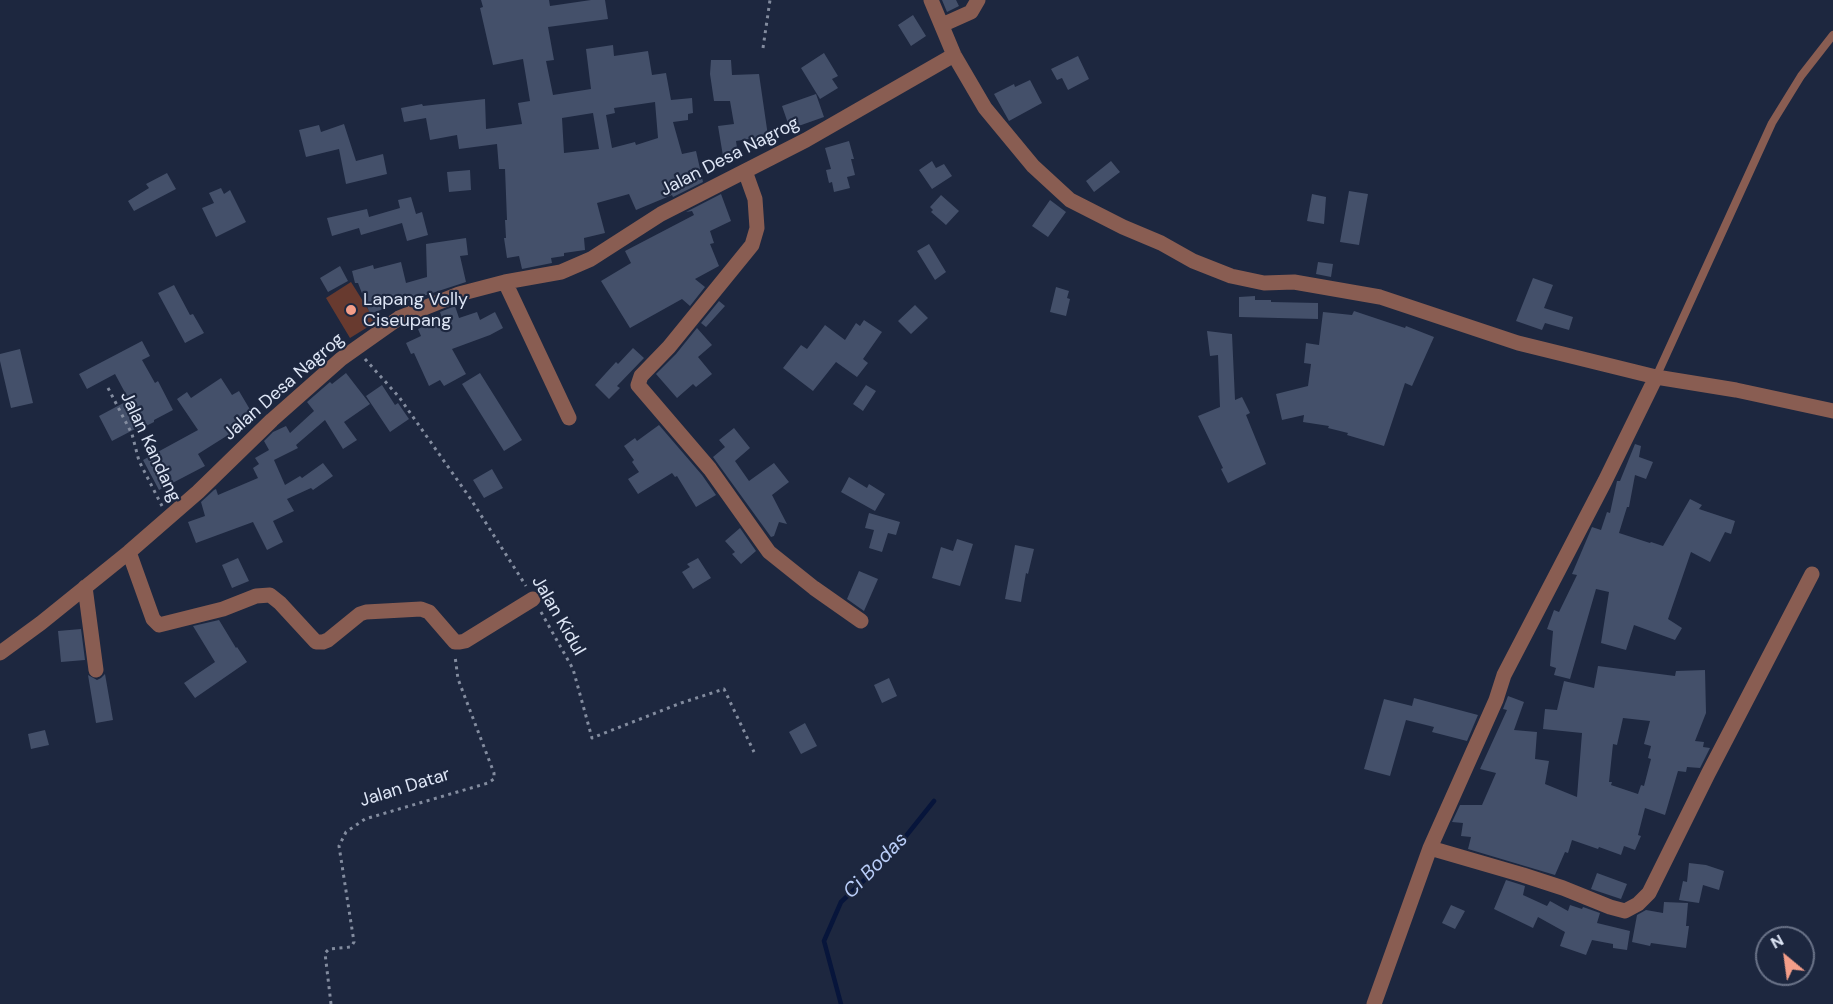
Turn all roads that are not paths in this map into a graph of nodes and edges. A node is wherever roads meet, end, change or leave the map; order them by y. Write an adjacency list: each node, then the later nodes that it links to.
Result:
1 (931, 0): 3 (street)
2 (978, 0): 3 (street)
3 (942, 25): 5 (street)
4 (1833, 35): 8 (lane)
5 (954, 55): 6 (street, Jalan Desa Nagrog); 8 (street)
6 (745, 171): 7 (street, Jalan Desa Nagrog); 15 (street)
7 (505, 282): 10 (street); 11 (street, Jalan Desa Nagrog)
8 (1656, 377): 9 (street); 18 (street)
9 (1833, 411)
10 (569, 418)
11 (129, 552): 13 (street, Jalan Desa Nagrog); 14 (street)
12 (1812, 574): 18 (street)
13 (85, 587): 16 (street, Jalan Desa Nagrog); 17 (street)
14 (533, 599)
15 (861, 621)
16 (0, 653)
17 (96, 670)
18 (1430, 848): 19 (street)
19 (1374, 1004)

